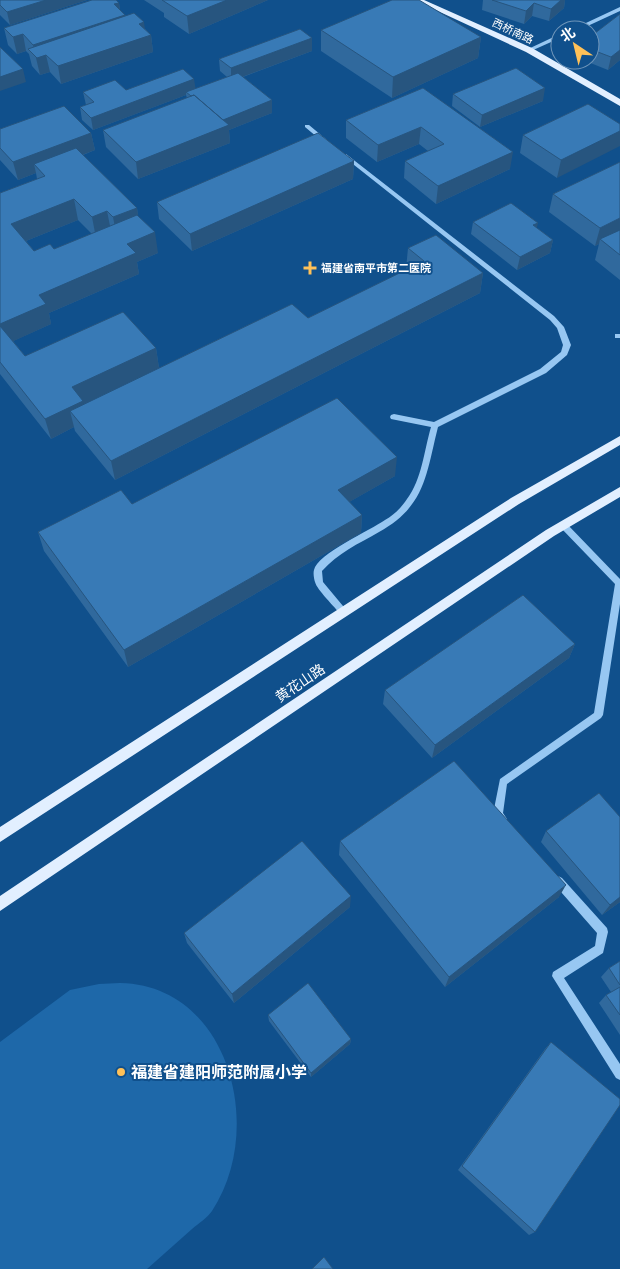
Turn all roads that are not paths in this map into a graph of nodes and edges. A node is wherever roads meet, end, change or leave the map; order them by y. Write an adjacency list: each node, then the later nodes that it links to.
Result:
1 (418, 0): 5 (main road, 西桥南路)
2 (620, 9): 3 (street)
3 (596, 20)
4 (550, 41): 5 (street)
5 (529, 50): 6 (main road, 西桥南路)
6 (620, 103)
7 (307, 126): 8 (street)
8 (330, 144)
9 (338, 151): 11 (street)
10 (394, 417): 11 (street)
11 (435, 425): 16 (street)
12 (620, 440): 16 (main road)
13 (620, 491): 14 (main road, 黄花山路)
14 (563, 525): 15 (street); 20 (main road, 黄花山路)
15 (620, 583): 17 (street)
16 (344, 612): 18 (main road)
17 (511, 829)
18 (0, 835)
19 (550, 873): 21 (street)
20 (0, 904)
21 (620, 1074)

